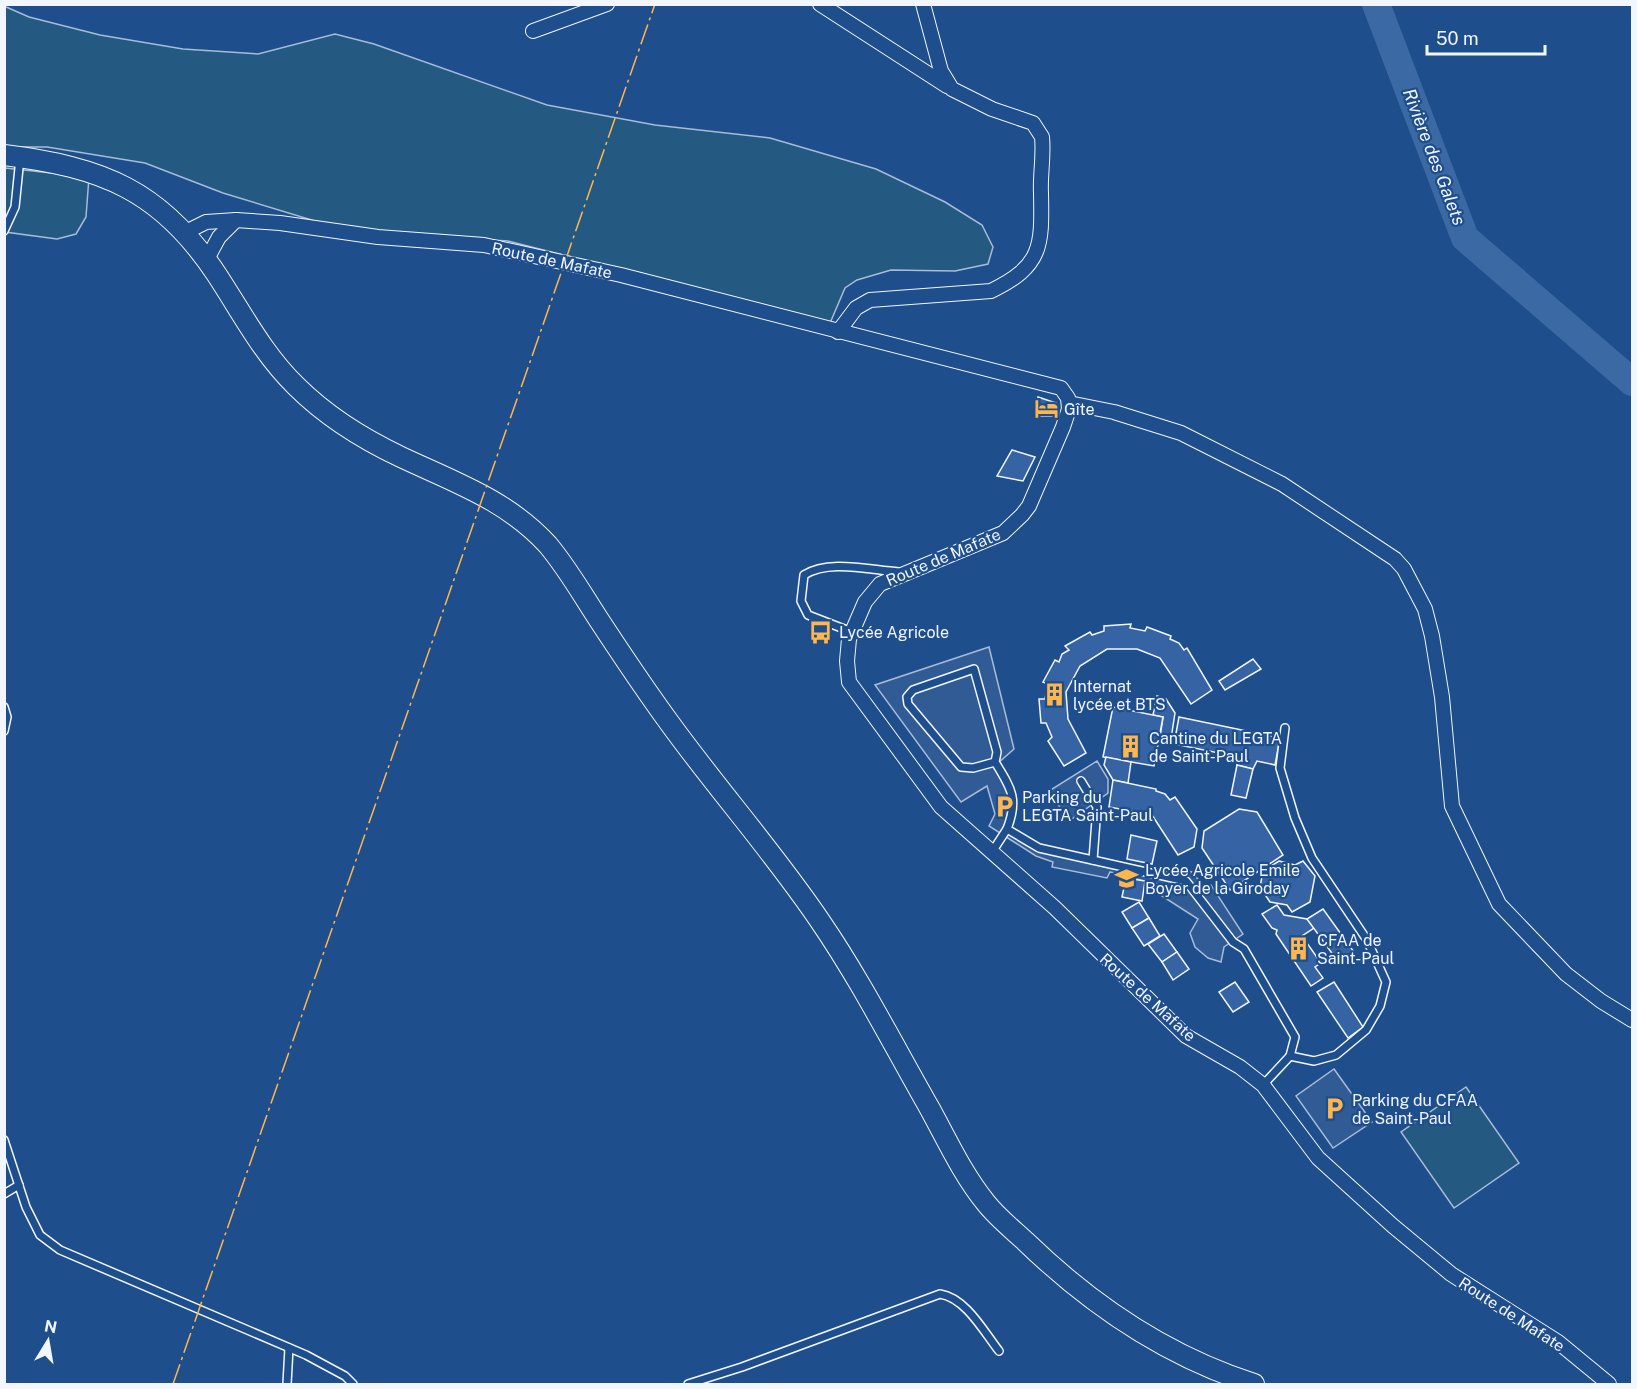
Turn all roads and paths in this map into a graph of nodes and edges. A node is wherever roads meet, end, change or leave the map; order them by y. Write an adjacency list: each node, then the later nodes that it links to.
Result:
1 (607, 4): 4 (street)
2 (820, 4): 5 (street)
3 (923, 4): 5 (street)
4 (533, 31)
5 (952, 88): 11 (street)
6 (12, 156): 8 (lane); 9 (main road)
7 (236, 220): 9 (street, Route de Mafate); 10 (street); 11 (street, Route de Mafate)
8 (4, 231)
9 (184, 233): 10 (main road)
10 (206, 261): 34 (main road)
11 (838, 332): 12 (street, Route de Mafate)
12 (1069, 403): 13 (street, Route de Mafate); 23 (street)
13 (904, 573): 14 (street, Route de Mafate); 14 (lane)
14 (852, 632): 21 (street, Route de Mafate)
15 (4, 707): 17 (lane)
16 (1285, 728): 24 (lane)
17 (4, 731)
18 (995, 762): 18 (lane); 20 (lane)
19 (1081, 781): 22 (lane)
20 (1007, 829): 21 (lane); 22 (lane)
21 (992, 852): 25 (street, Route de Mafate)
22 (1093, 860): 24 (lane)
23 (1632, 1020)
24 (1290, 1056): 25 (lane)
25 (1263, 1085): 35 (street, Route de Mafate)
26 (4, 1140): 27 (lane)
27 (19, 1185): 28 (lane); 29 (lane)
28 (4, 1194)
29 (289, 1348): 31 (lane); 32 (lane)
30 (999, 1351): 33 (lane)
31 (287, 1384)
32 (353, 1384)
33 (688, 1384)
34 (1254, 1384)
35 (1609, 1384)

